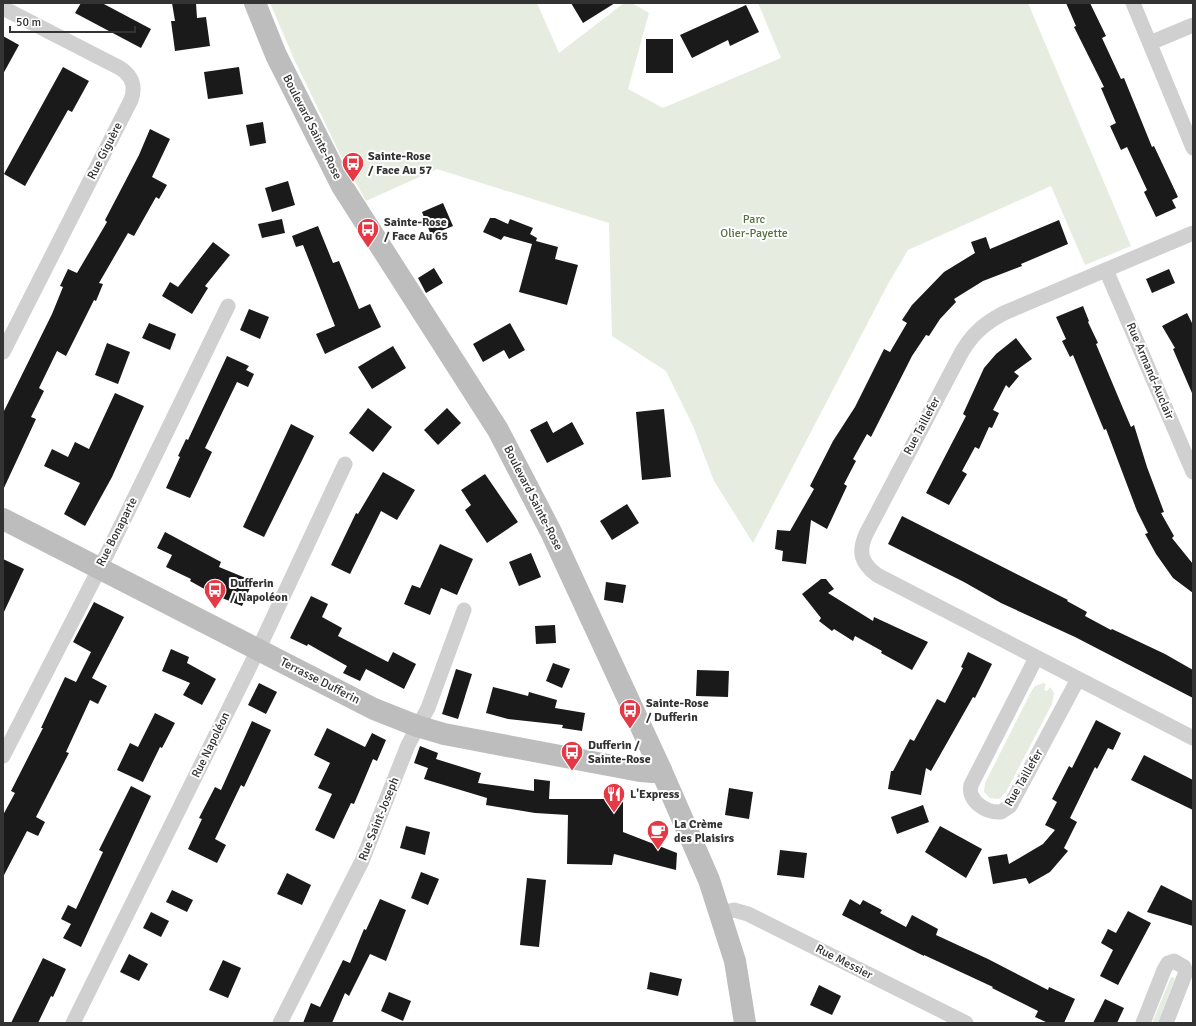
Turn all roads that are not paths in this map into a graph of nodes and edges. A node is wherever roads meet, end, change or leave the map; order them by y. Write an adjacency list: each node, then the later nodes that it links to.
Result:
1 (255, 3): 23 (street, Boulevard Sainte-Rose)
2 (1133, 3): 5 (street)
3 (3, 8): 10 (street, Rue Giguère)
4 (1193, 25): 5 (street)
5 (1150, 43): 6 (street)
6 (1193, 148)
7 (1193, 233): 8 (street, Rue Taillefer)
8 (1106, 270): 11 (street, Rue Armand-Auclair); 18 (street, Rue Taillefer)
9 (228, 306): 15 (street, Rue Bonaparte)
10 (3, 352)
11 (1187, 441): 13 (street, Rue Armand-Auclair)
12 (345, 464): 17 (street, Rue Napoléon)
13 (1193, 472)
14 (3, 520): 15 (street, Terrasse Dufferin)
15 (98, 568): 17 (street, Terrasse Dufferin); 22 (street, Rue Bonaparte)
16 (464, 610): 20 (street, Rue Saint-Joseph)
17 (258, 650): 20 (street, Terrasse Dufferin); 25 (street, Rue Napoléon)
18 (1036, 658): 19 (street, Rue Taillefer); 19 (street, Rue Taillefer)
19 (1078, 679): 21 (street, Rue Taillefer)
20 (417, 726): 23 (street, Terrasse Dufferin); 26 (street, Rue Saint-Joseph)
21 (1193, 738)
22 (3, 756)
23 (661, 770): 24 (street, Boulevard Sainte-Rose)
24 (721, 913): 27 (street, Boulevard Sainte-Rose); 28 (street, Rue Messier)
25 (73, 1023)
26 (280, 1023)
27 (744, 1023)
28 (966, 1023)
29 (1143, 1023): 30 (street)
30 (1166, 1023)

